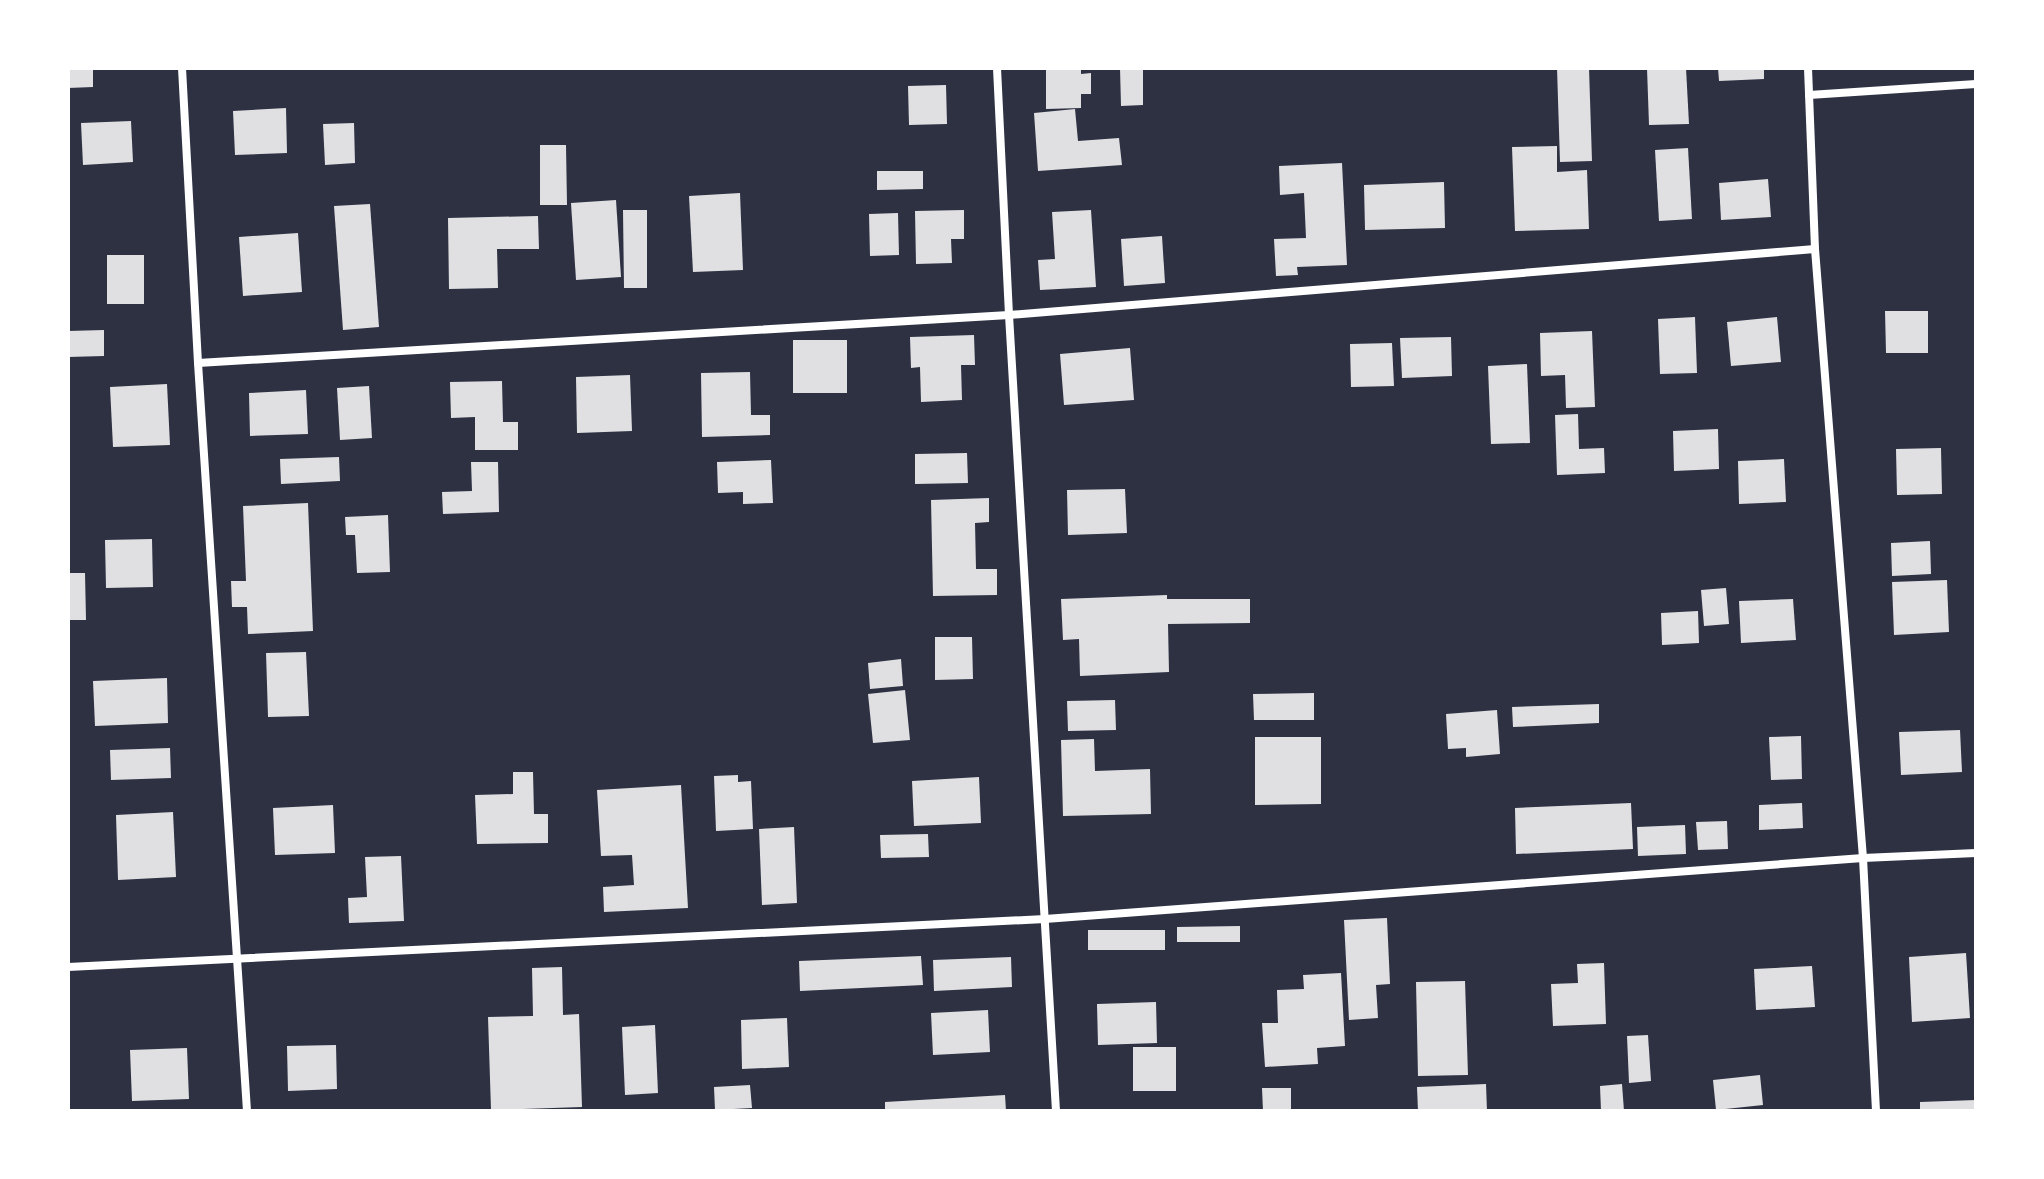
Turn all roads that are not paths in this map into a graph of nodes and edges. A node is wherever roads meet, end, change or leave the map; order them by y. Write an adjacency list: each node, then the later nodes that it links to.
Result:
1 (182, 68): 8 (street)
2 (997, 68): 7 (street)
3 (1808, 68): 5 (street)
4 (1976, 84): 5 (street)
5 (1809, 95): 6 (street)
6 (1815, 249): 7 (street); 10 (street)
7 (1009, 315): 8 (street); 11 (street)
8 (198, 363): 12 (street)
9 (1976, 853): 10 (street)
10 (1863, 858): 11 (street); 16 (street)
11 (1045, 919): 12 (street); 15 (street)
12 (238, 958): 13 (street); 14 (street)
13 (68, 967)
14 (247, 1111)
15 (1056, 1111)
16 (1876, 1111)

